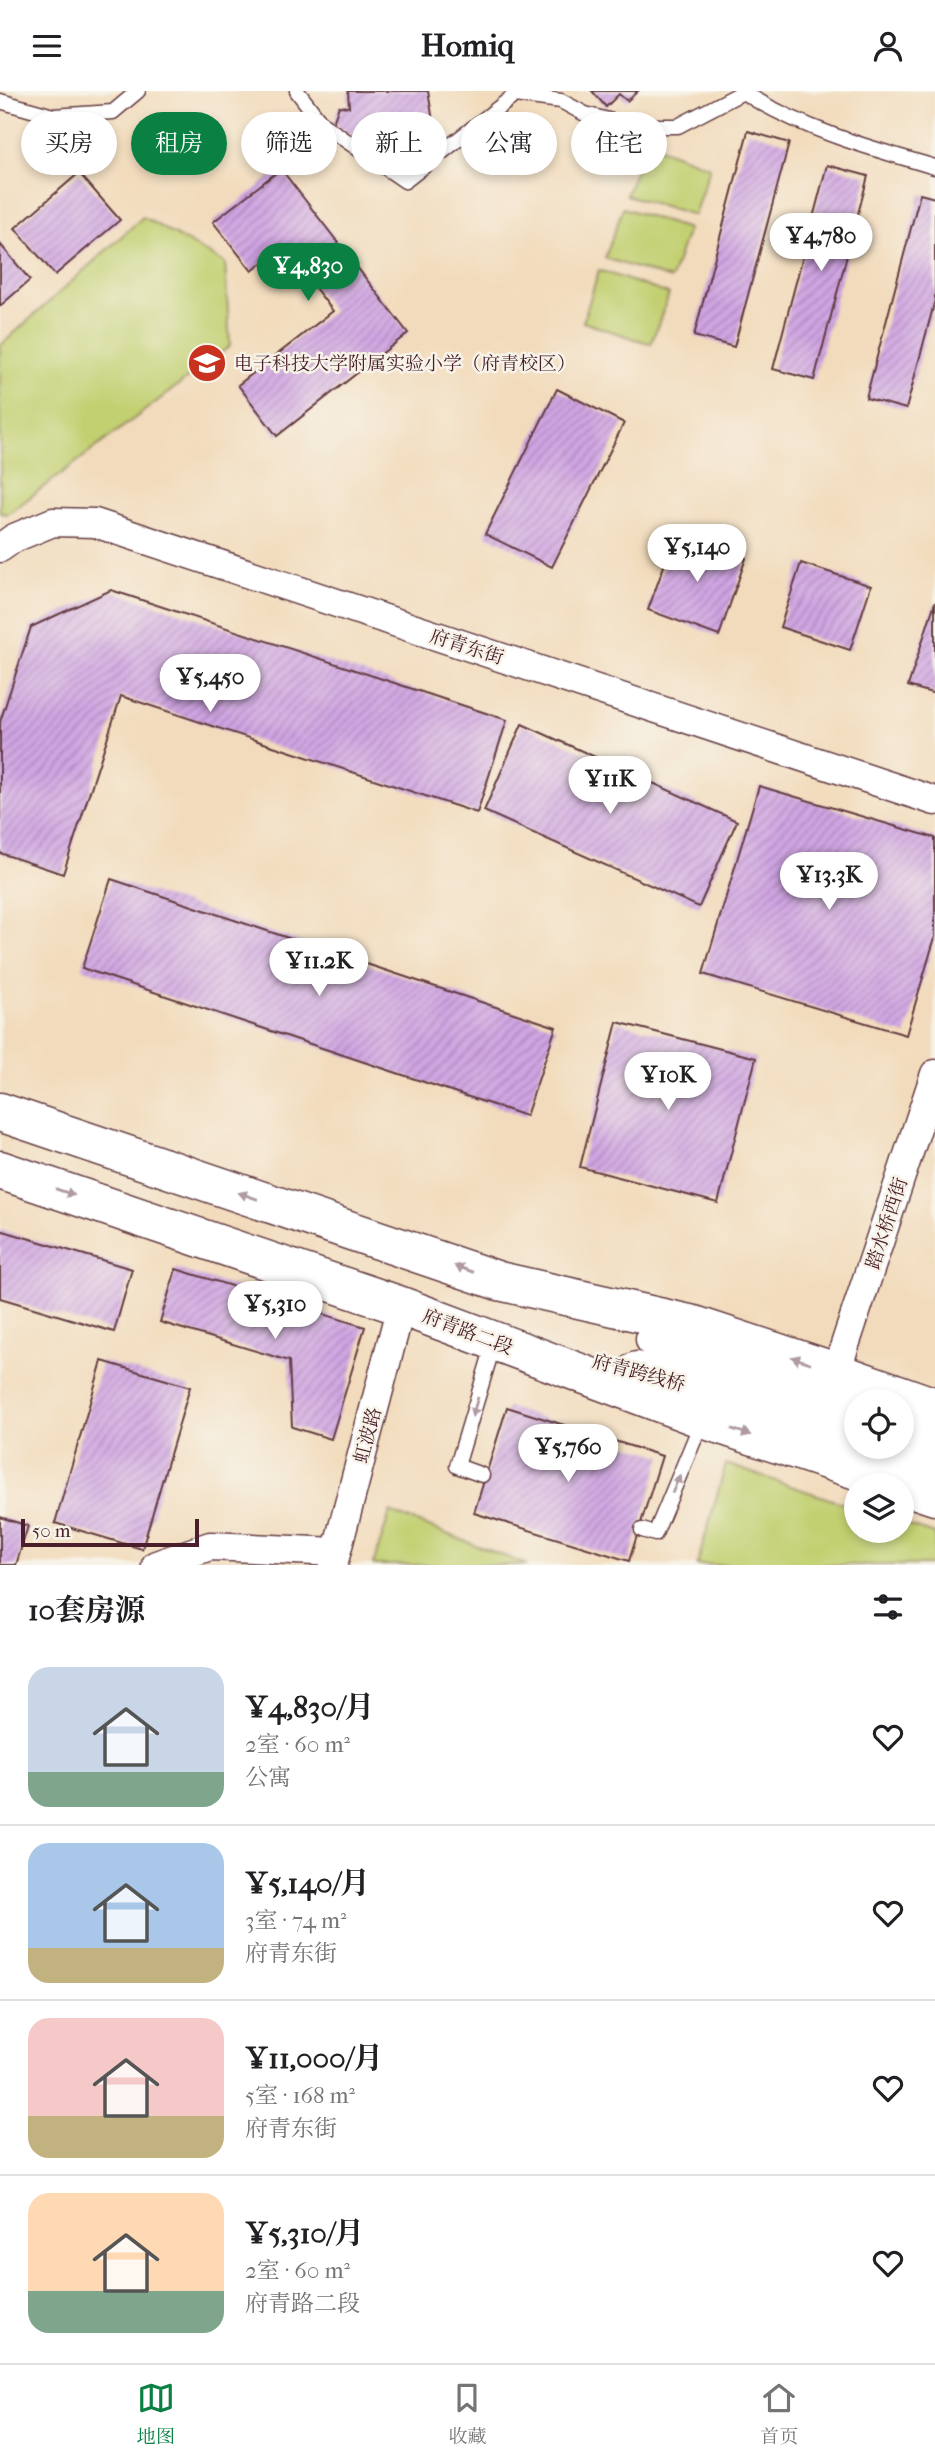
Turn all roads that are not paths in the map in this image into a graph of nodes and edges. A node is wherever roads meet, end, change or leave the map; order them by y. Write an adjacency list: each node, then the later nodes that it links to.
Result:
1 (138, 91): 4 (lane)
2 (297, 91): 3 (lane)
3 (743, 92): 5 (lane)
4 (0, 101)
5 (935, 167)
6 (0, 548): 7 (street, 府青东街)
7 (935, 801)
8 (935, 1074): 14 (street, 踏水桥西街)
9 (0, 1112): 11 (main road, one-way to 9)
10 (0, 1170): 12 (main road, 府青路二段, one-way to 12)
11 (499, 1281): 14 (main road, one-way to 11); 15 (main road, 府青跨线桥)
12 (410, 1309): 13 (main road, 府青路二段); 15 (main road, 府青跨线桥); 26 (street, 虹波路)
13 (495, 1341): 15 (main road, 府青路二段); 23 (lane, one-way to 23)
14 (836, 1372): 16 (main road)
15 (710, 1391): 17 (main road, 府青跨线桥); 19 (main road, 府青跨线桥); 24 (main road, 府青路二段, one-way to 24); 25 (lane, one-way to 15)
16 (935, 1407)
17 (844, 1408)
18 (914, 1429): 20 (main road)
19 (844, 1436)
20 (935, 1436)
21 (914, 1459): 22 (main road)
22 (935, 1466)
23 (482, 1475)
24 (935, 1496)
25 (642, 1530)
26 (334, 1558): 27 (street)
27 (156, 1565)

